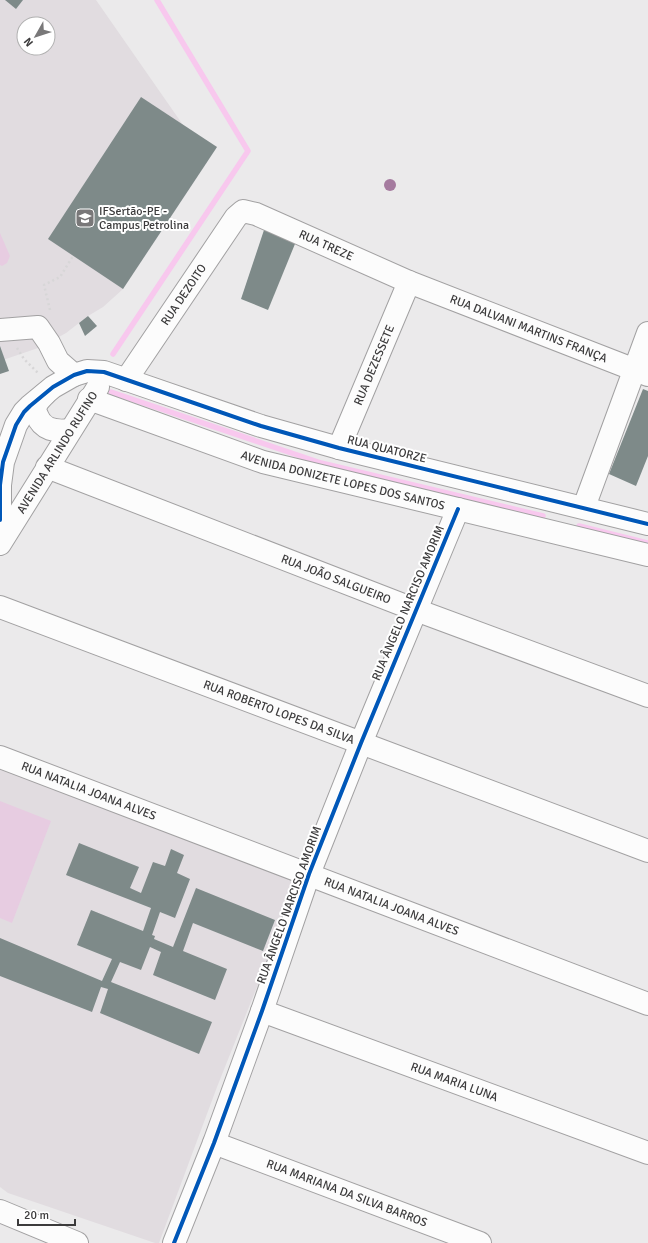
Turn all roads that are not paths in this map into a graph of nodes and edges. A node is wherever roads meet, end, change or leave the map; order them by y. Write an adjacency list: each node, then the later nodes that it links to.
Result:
1 (243, 211): 2 (street, RUA TREZE); 7 (street, RUA DEZOITO)
2 (409, 282): 5 (street, RUA DALVANI MARTINS FRANÇA); 11 (street, RUA DEZESSETE)
3 (0, 330): 6 (street)
4 (648, 333): 5 (street)
5 (641, 372): 13 (street)
6 (74, 375): 7 (street); 8 (street)
7 (126, 380): 9 (street, AVENIDA ARLINDO RUFINO); 11 (street, RUA QUATORZE)
8 (49, 390): 10 (street); 15 (street)
9 (89, 399): 10 (street, AVENIDA ARLINDO RUFINO); 14 (street, AVENIDA DONIZETE LOPES DOS SANTOS)
10 (70, 430): 12 (street, AVENIDA ARLINDO RUFINO)
11 (339, 448): 13 (street, RUA QUATORZE)
12 (47, 467): 18 (street, AVENIDA ARLINDO RUFINO); 21 (street, RUA JOÃO SALGUEIRO)
13 (575, 505): 16 (street, RUA QUATORZE); 17 (street)
14 (458, 509): 17 (street, AVENIDA DONIZETE LOPES DOS SANTOS); 21 (street, RUA ÂNGELO NARCISO AMORIM)
15 (0, 520)
16 (648, 524)
17 (558, 533): 19 (street, AVENIDA DONIZETE LOPES DOS SANTOS)
18 (0, 544)
19 (648, 555)
20 (0, 607): 23 (street, RUA ROBERTO LOPES DA SILVA)
21 (416, 610): 22 (street, RUA JOÃO SALGUEIRO); 23 (street, RUA ÂNGELO NARCISO AMORIM)
22 (648, 696)
23 (361, 743): 25 (street, RUA ROBERTO LOPES DA SILVA); 26 (street, RUA ÂNGELO NARCISO AMORIM)
24 (0, 758): 26 (street, RUA NATALIA JOANA ALVES)
25 (648, 851)
26 (309, 874): 27 (street, RUA NATALIA JOANA ALVES); 28 (street, RUA ÂNGELO NARCISO AMORIM)
27 (648, 1004)
28 (262, 1011): 29 (street, RUA ÂNGELO NARCISO AMORIM); 30 (street, RUA MARIA LUNA)
29 (214, 1143): 33 (street, RUA ÂNGELO NARCISO AMORIM); 34 (street, RUA MARIANA DA SILVA BARROS)
30 (648, 1153)
31 (0, 1211): 32 (street)
32 (77, 1243)
33 (174, 1243)
34 (480, 1243)

